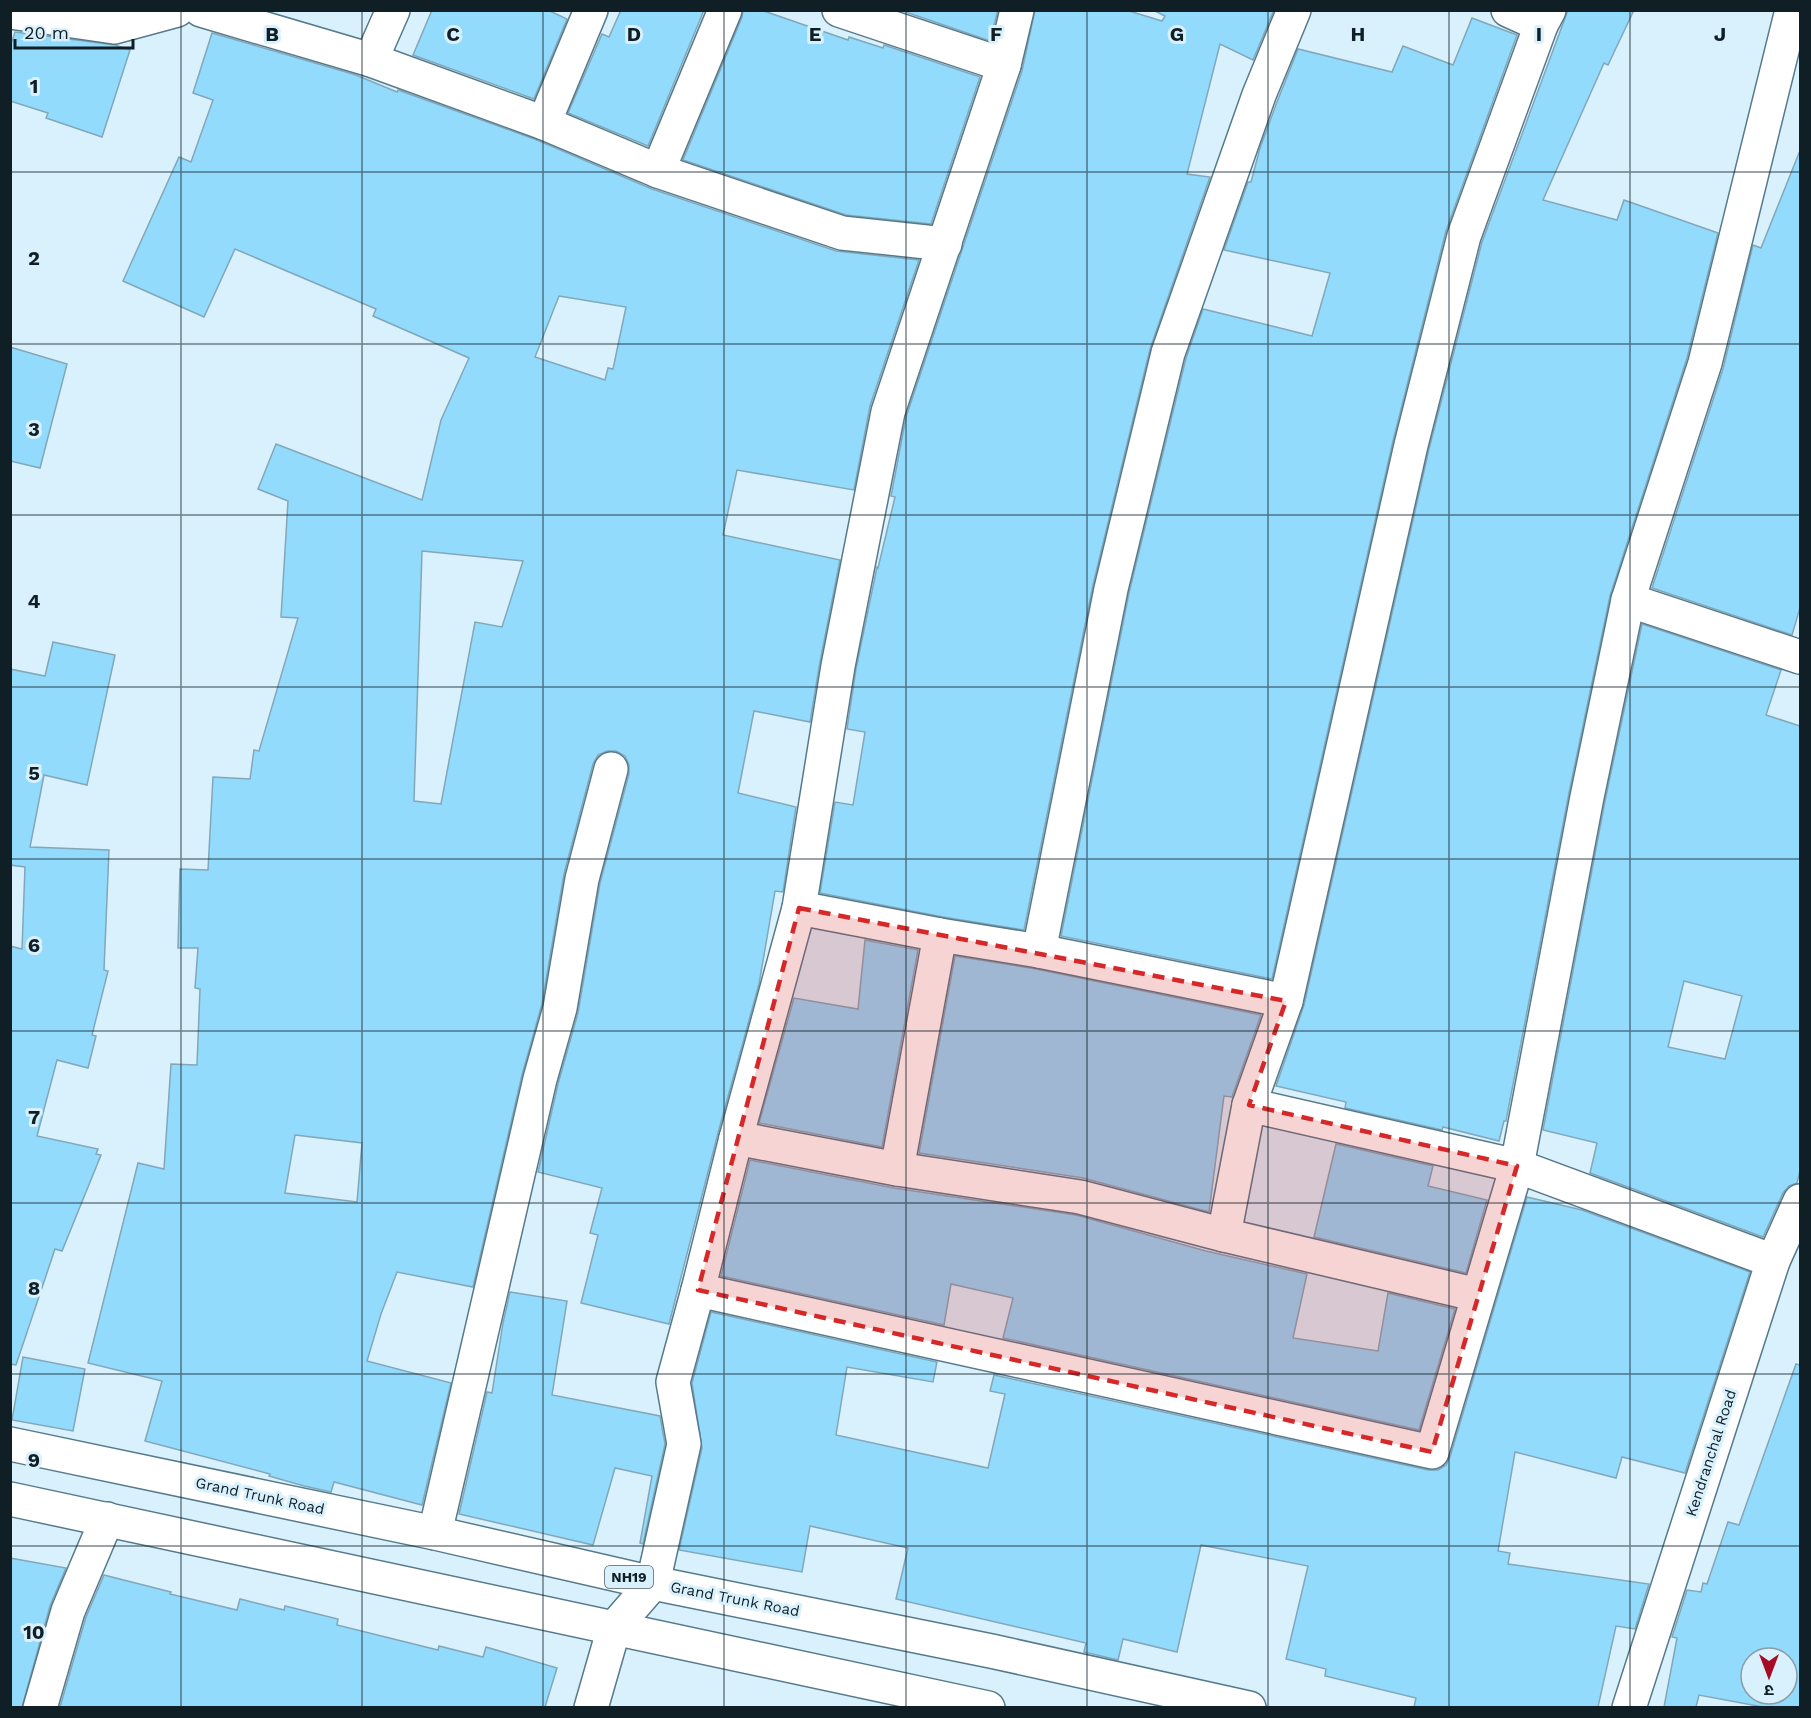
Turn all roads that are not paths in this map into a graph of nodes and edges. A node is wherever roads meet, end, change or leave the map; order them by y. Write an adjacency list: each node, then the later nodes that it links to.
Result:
1 (177, 10): 11 (main road)
2 (201, 10): 13 (main road)
3 (393, 10): 13 (main road)
4 (591, 10): 15 (main road)
5 (725, 10): 16 (main road)
6 (839, 10): 14 (main road)
7 (1017, 10): 14 (main road)
8 (1294, 10): 23 (main road)
9 (1508, 10): 12 (main road)
10 (1792, 10): 18 (main road)
11 (10, 12)
12 (1545, 18): 24 (main road)
13 (371, 60): 15 (main road)
14 (1004, 65): 17 (main road)
15 (544, 123): 16 (main road)
16 (658, 171): 17 (main road)
17 (945, 244): 21 (main road)
18 (1629, 600): 19 (main road); 27 (main road)
19 (1800, 657)
20 (611, 769): 37 (main road)
21 (799, 908): 22 (main road); 26 (main road)
22 (940, 935): 23 (main road); 28 (main road)
23 (1039, 951): 24 (main road)
24 (1286, 1001): 25 (main road)
25 (1249, 1105): 27 (main road); 30 (main road)
26 (736, 1138): 28 (main road); 32 (main road)
27 (1517, 1166): 31 (main road); 33 (main road)
28 (897, 1169): 30 (main road)
29 (1800, 1201): 31 (main road, Kendranchal Road)
30 (1224, 1235): 33 (main road)
31 (1773, 1261): 44 (main road, Kendranchal Road)
32 (699, 1290): 33 (main road); 38 (main road)
33 (1478, 1295)
34 (10, 1444): 37 (main road, Grand Trunk Road / NH19)
35 (10, 1499): 36 (main road)
36 (106, 1520): 39 (main road); 40 (main road)
37 (435, 1533): 38 (main road, Grand Trunk Road / NH19)
38 (653, 1583): 39 (main road); 43 (main road, Grand Trunk Road / NH19)
39 (614, 1628): 41 (main road); 42 (main road)
40 (40, 1707)
41 (591, 1707)
42 (988, 1707)
43 (1249, 1707)
44 (1629, 1707)

